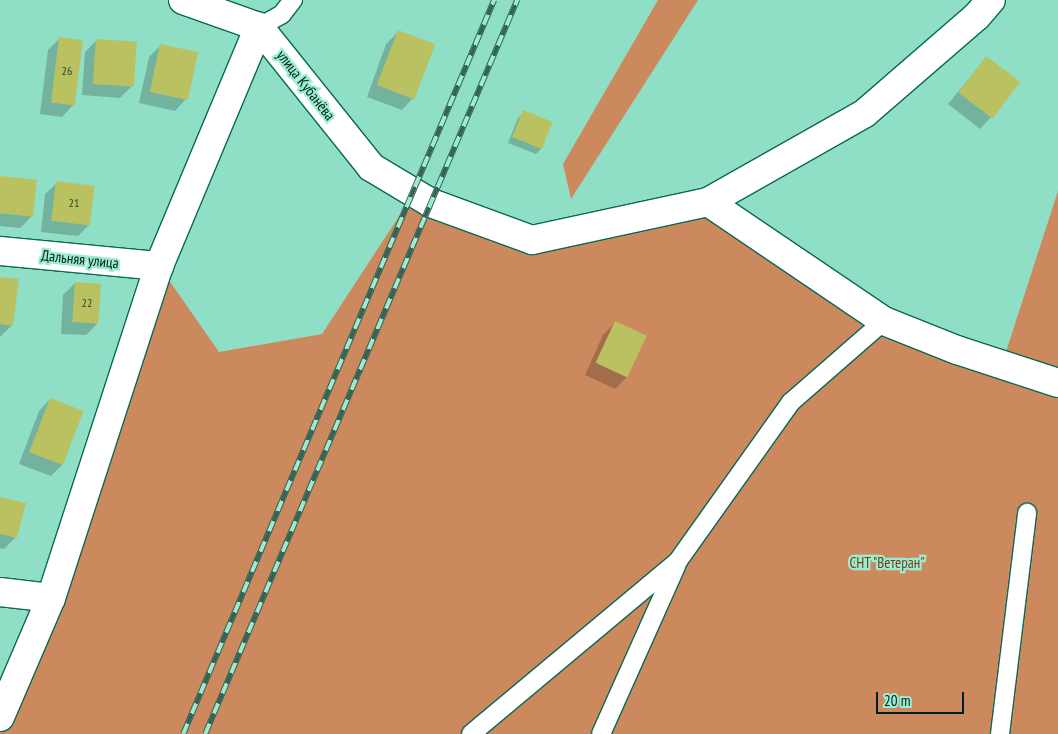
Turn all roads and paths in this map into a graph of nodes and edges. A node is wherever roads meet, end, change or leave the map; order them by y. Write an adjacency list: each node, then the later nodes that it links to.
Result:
1 (183, 0): 4 (street)
2 (293, 0): 4 (lane)
3 (991, 0): 5 (street, улица Кубанёва)
4 (259, 27): 5 (street, улица Кубанёва); 7 (street)
5 (708, 202): 8 (street)
6 (0, 251): 7 (street, Дальняя улица)
7 (160, 266): 13 (street)
8 (884, 321): 9 (street); 11 (lane)
9 (1058, 383)
10 (1027, 513): 17 (lane)
11 (678, 561): 15 (lane); 16 (lane)
12 (0, 592): 13 (street)
13 (51, 598): 14 (street)
14 (0, 717)
15 (471, 734)
16 (600, 734)
17 (1000, 734)

